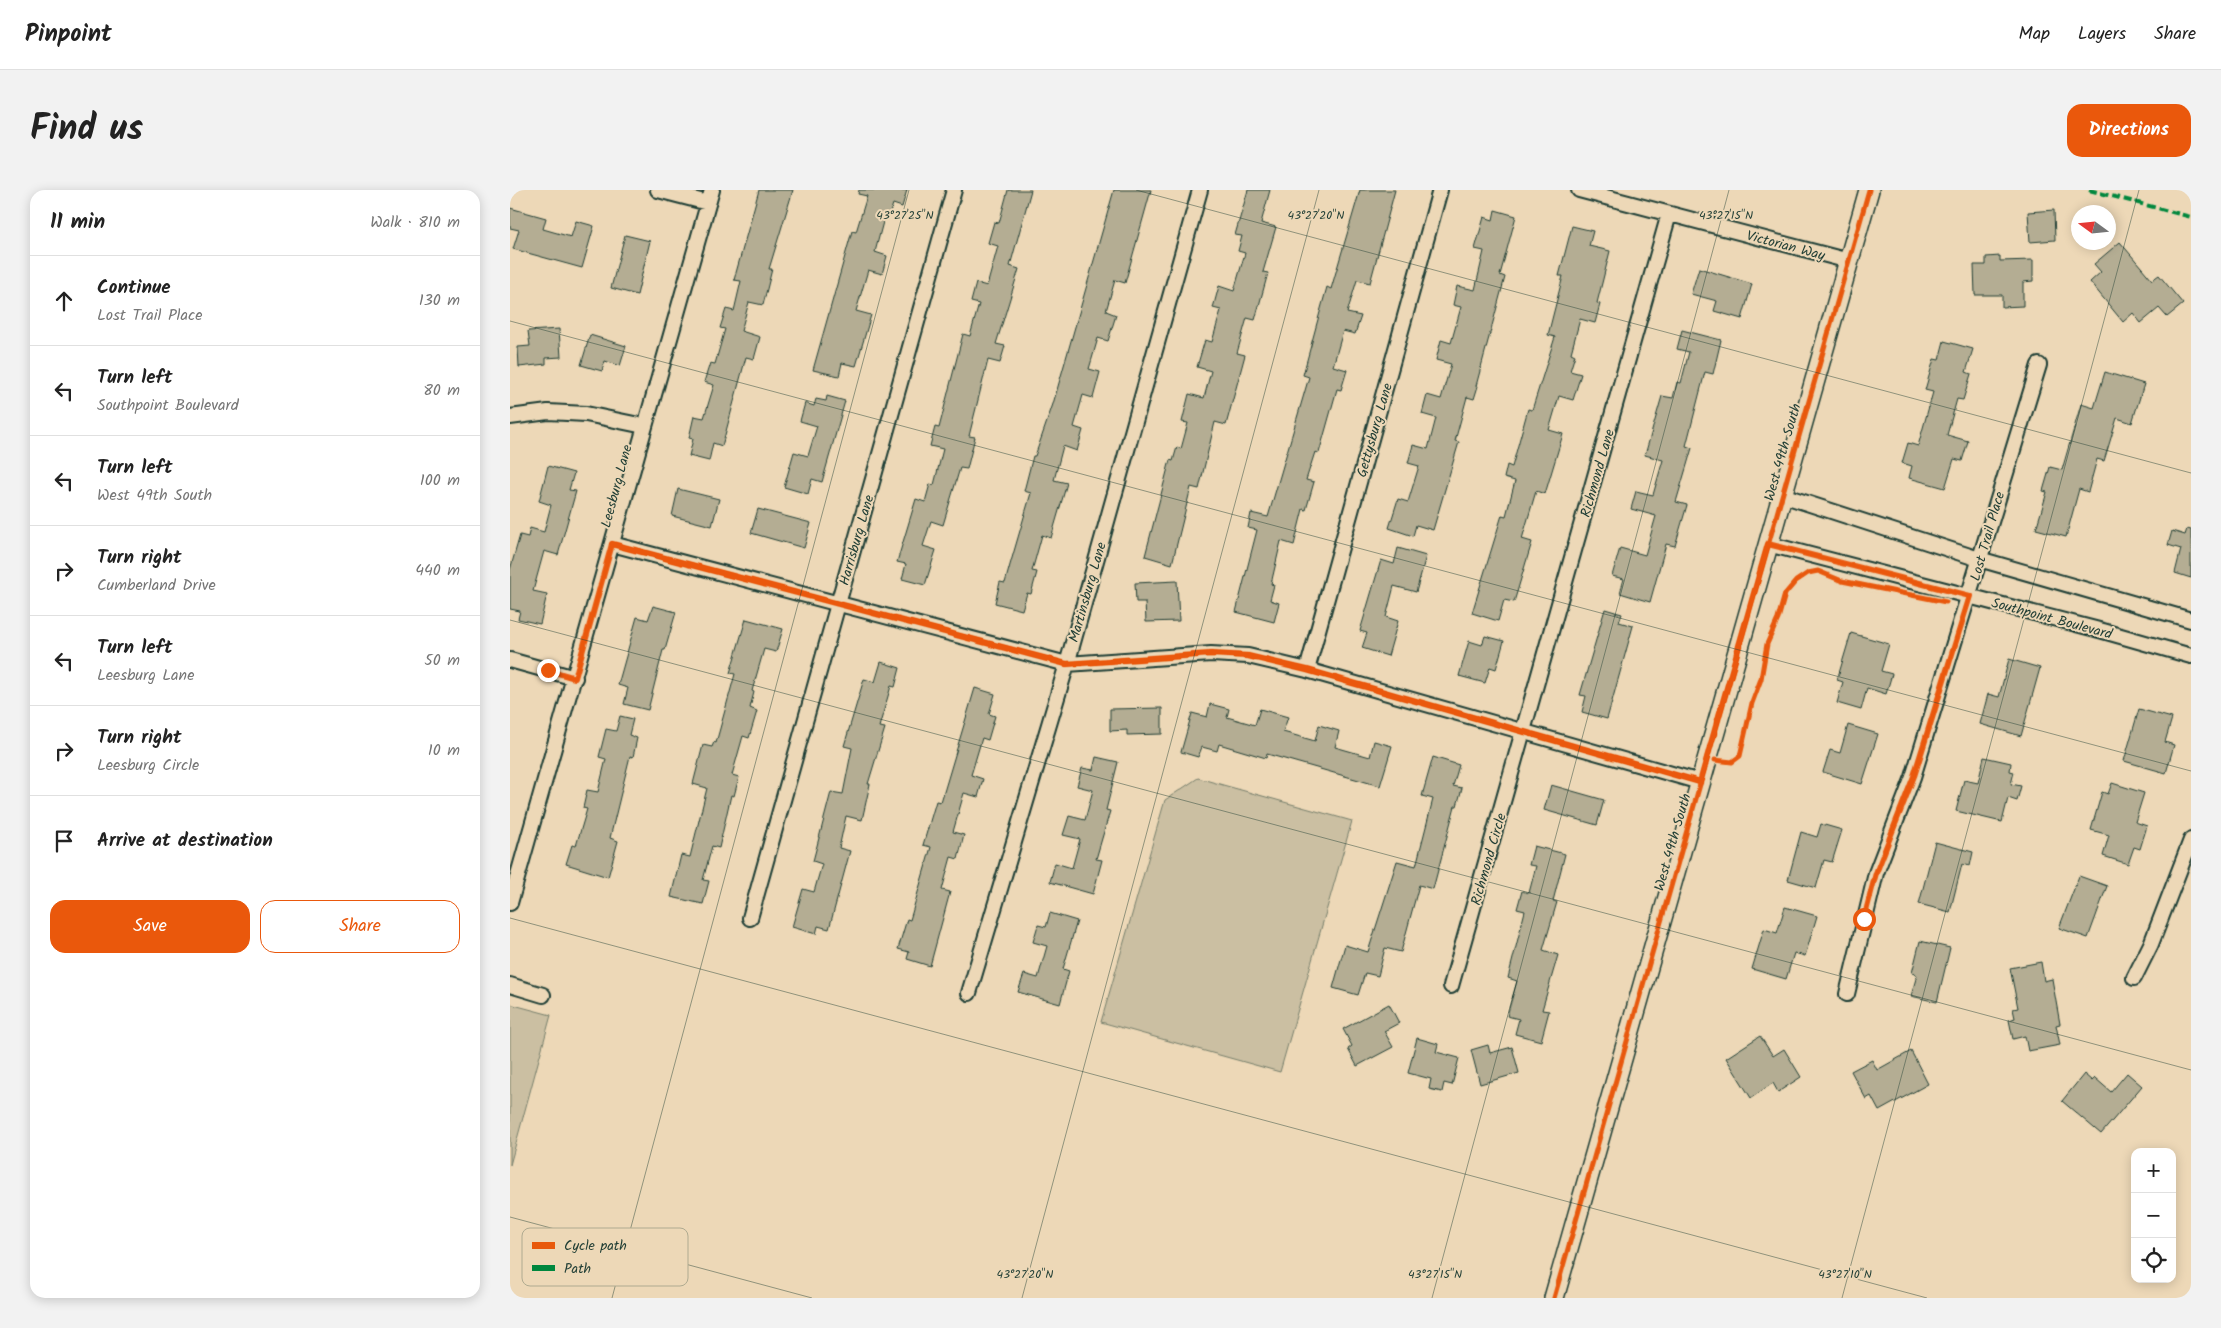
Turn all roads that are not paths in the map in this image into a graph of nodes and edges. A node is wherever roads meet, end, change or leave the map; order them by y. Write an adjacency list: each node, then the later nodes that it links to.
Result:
1 (658, 190): 7 (street)
2 (954, 190): 18 (street, Harrisburg Lane)
3 (1200, 190): 22 (street, Martinsburg Lane)
4 (1440, 190): 23 (street, Gettysburg Lane)
5 (1579, 190): 8 (street, Victorian Way)
6 (1869, 190): 9 (street, West 49th South)
7 (710, 196): 12 (street, Leesburg Lane)
8 (1669, 214): 9 (street, Victorian Way); 25 (street, Richmond Lane)
9 (1849, 261): 13 (street, West 49th South)
10 (2039, 365): 16 (street, Lost Trail Place)
11 (510, 417): 12 (street)
12 (644, 426): 14 (street, Leesburg Lane)
13 (1782, 495): 15 (street, West 49th South); 16 (street)
14 (612, 544): 18 (street); 24 (street, Leesburg Lane)
15 (1768, 544): 17 (street, Southpoint Boulevard); 26 (street, West 49th South)
16 (1979, 559): 17 (street, Lost Trail Place); 19 (street)
17 (1970, 596): 20 (street, Southpoint Boulevard); 34 (street, Lost Trail Place)
18 (838, 604): 22 (street); 29 (street, Harrisburg Lane)
19 (2191, 620)
20 (2191, 656)
21 (510, 660): 24 (street)
22 (1066, 664): 23 (street); 33 (street, Martinsburg Lane)
23 (1307, 670): 25 (street)
24 (575, 678): 28 (street, Leesburg Lane)
25 (1524, 731): 26 (street); 32 (street, Richmond Circle)
26 (1700, 782): 36 (street, West 49th South)
27 (2191, 840): 30 (street)
28 (510, 903)
29 (750, 918)
30 (2134, 978)
31 (510, 985): 35 (street)
32 (1451, 986)
33 (969, 993)
34 (1847, 994)
35 (543, 995)
36 (1554, 1298)

